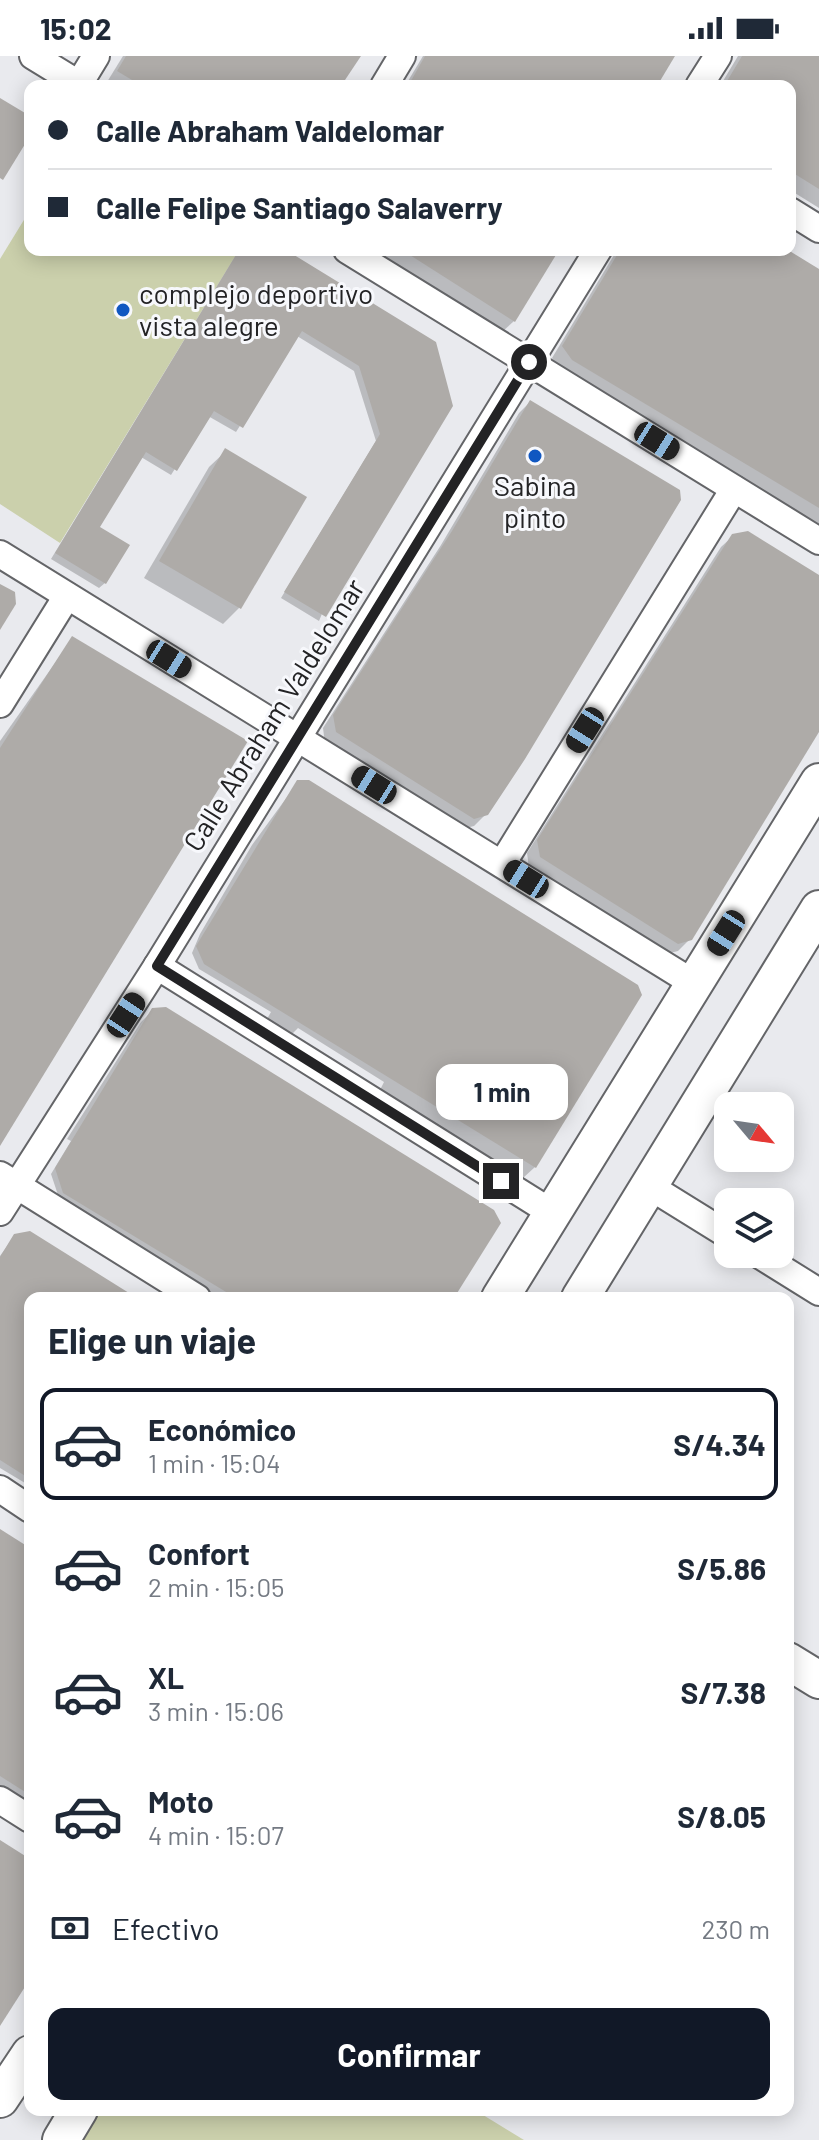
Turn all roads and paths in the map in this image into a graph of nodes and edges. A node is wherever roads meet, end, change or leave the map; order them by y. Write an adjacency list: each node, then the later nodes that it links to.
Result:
1 (33, 56): 5 (street)
2 (96, 56): 6 (street)
3 (402, 56): 7 (street)
4 (718, 56): 8 (street)
5 (73, 80)
6 (84, 80)
7 (388, 80)
8 (703, 80)
9 (796, 215): 10 (street)
10 (819, 229)
11 (357, 256): 13 (street)
12 (594, 256): 13 (street, Calle Abraham Valdelomar)
13 (529, 362): 14 (street); 19 (street, Calle Abraham Valdelomar)
14 (734, 489): 15 (street); 21 (street)
15 (819, 541)
16 (0, 554): 17 (street)
17 (67, 596): 18 (street); 19 (street)
18 (0, 704)
19 (297, 738): 21 (street); 23 (street, Calle Abraham Valdelomar)
20 (819, 782): 24 (street)
21 (502, 864): 24 (street)
22 (818, 911): 26 (street)
23 (157, 966): 25 (street, Calle Abraham Valdelomar); 28 (street)
24 (695, 984): 28 (street)
25 (8, 1180): 27 (street, Calle Abraham Valdelomar); 31 (street)
26 (649, 1186): 29 (street); 33 (street)
27 (0, 1212)
28 (554, 1214): 32 (street)
29 (714, 1226)
30 (780, 1268): 34 (street)
31 (187, 1292)
32 (504, 1292)
33 (584, 1292)
34 (819, 1292)
35 (0, 1489): 36 (street)
36 (24, 1505)
37 (794, 1665): 38 (street)
38 (819, 1680)
39 (0, 1800): 40 (street)
40 (24, 1815)
41 (24, 2063): 42 (street)
42 (0, 2099)
43 (75, 2116): 44 (street)
44 (61, 2140)

